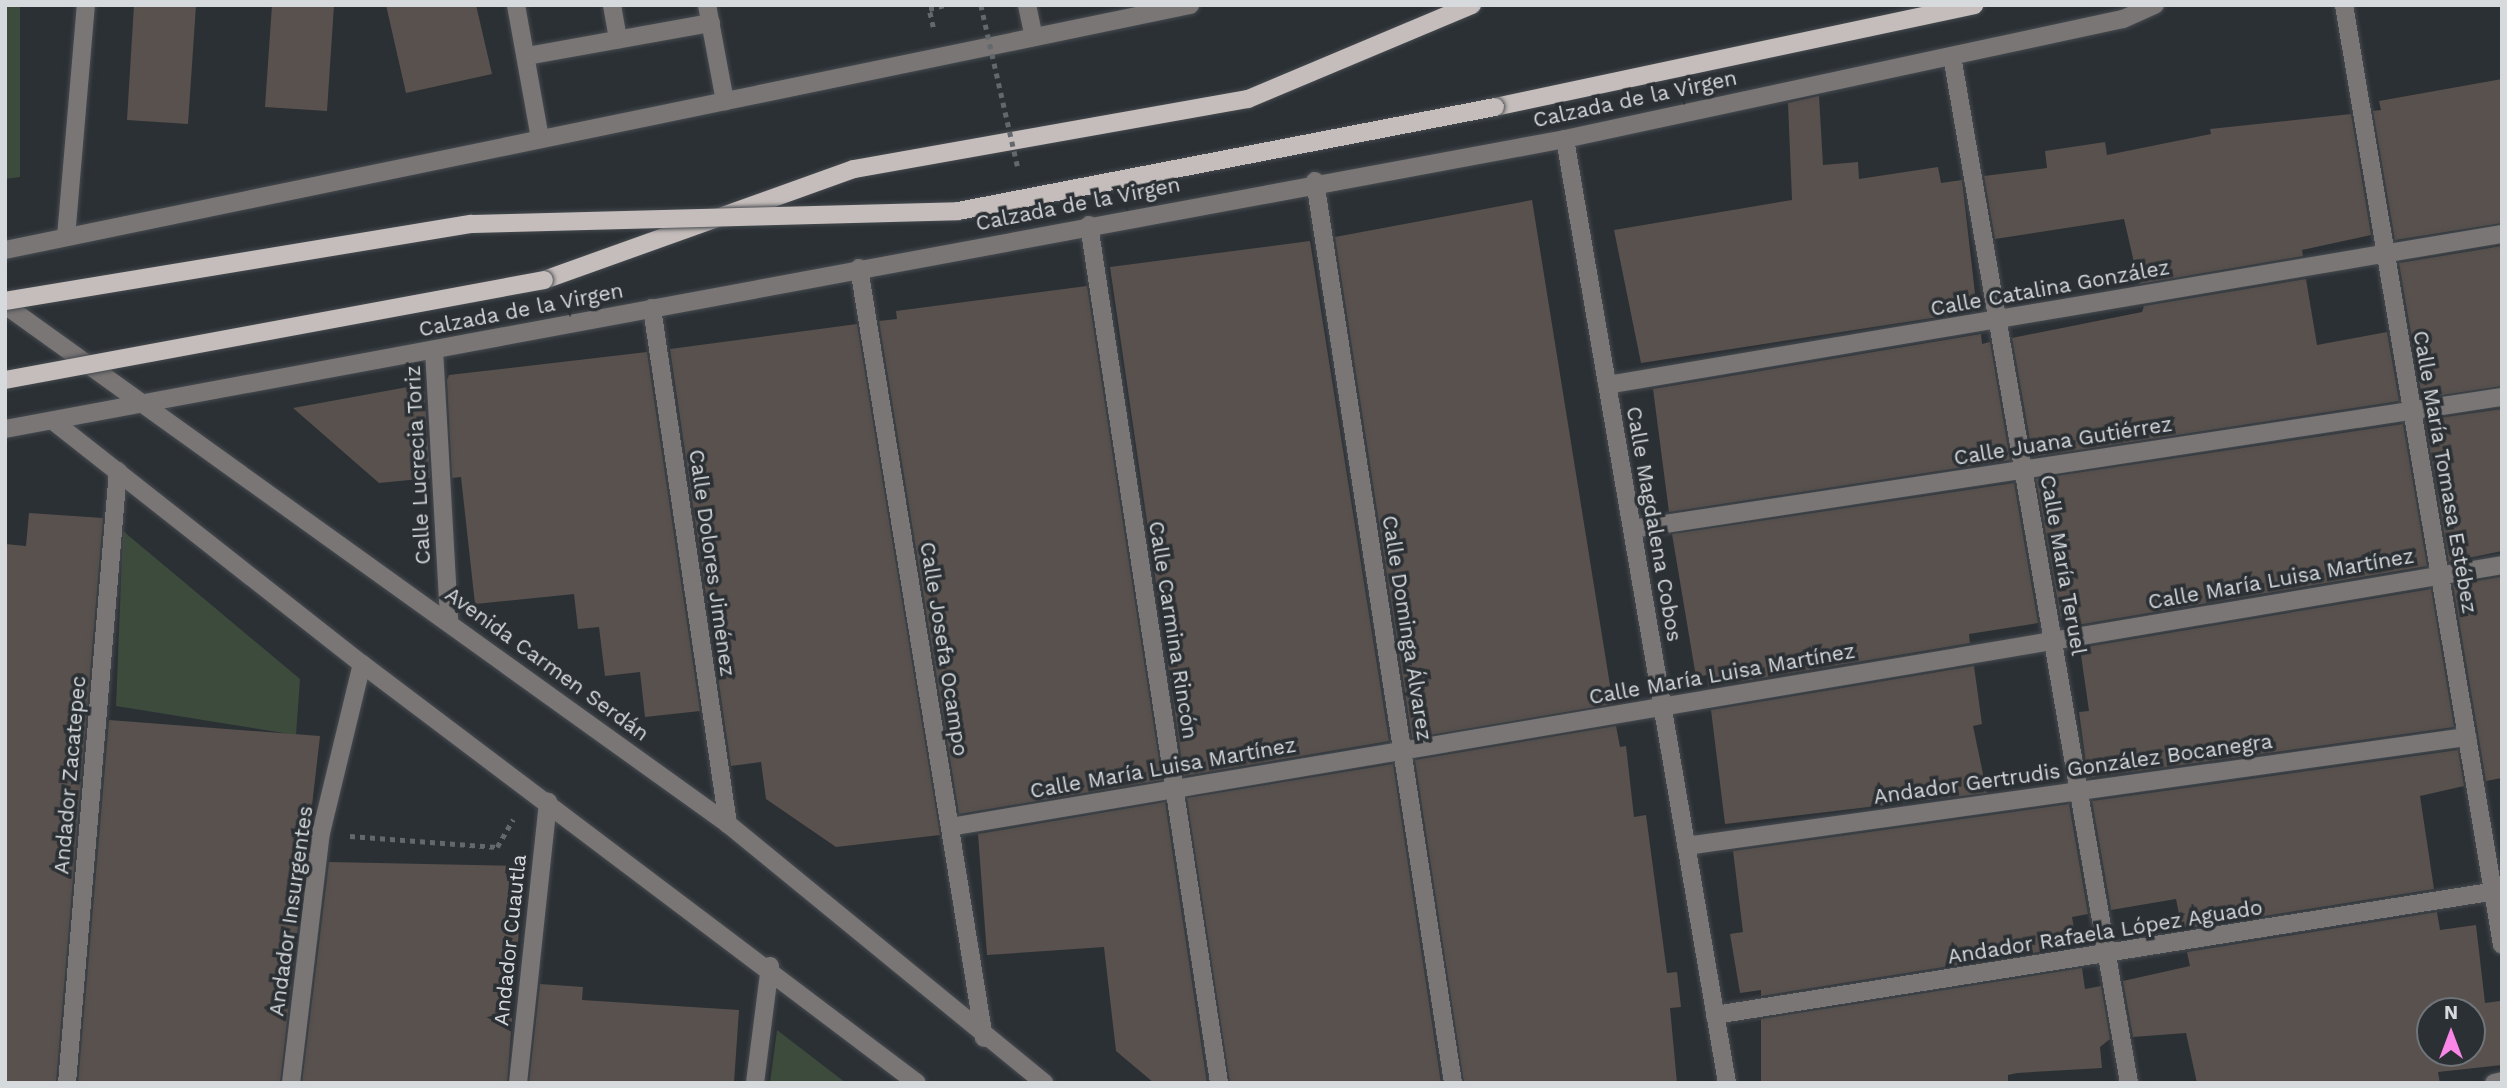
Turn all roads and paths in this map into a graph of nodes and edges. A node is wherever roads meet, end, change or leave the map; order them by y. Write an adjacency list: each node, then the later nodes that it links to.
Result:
1 (86, 5): 23 (street)
2 (516, 5): 14 (street)
3 (612, 5): 13 (street)
4 (981, 5): 19 (path, bridge)
5 (1027, 5): 12 (street)
6 (1190, 5): 12 (street)
7 (1472, 5): 31 (main road, Calzada de la Virgen, bridge)
8 (1974, 5): 27 (main road, Calzada de la Virgen, bridge)
9 (2155, 5): 15 (street, Calzada de la Virgen)
10 (2344, 5): 25 (street, Calle María Tomasa Estébez)
11 (709, 14): 13 (street); 16 (street)
12 (1033, 34): 16 (street)
13 (618, 39): 14 (street)
14 (527, 56): 17 (street)
15 (1952, 56): 18 (street, Calzada de la Virgen); 29 (street, Calle María Teruel)
16 (725, 102): 17 (street)
17 (540, 138): 23 (street)
18 (1565, 139): 20 (street, Calzada de la Virgen); 32 (street, Calle Magdalena Cobos)
19 (1018, 169)
20 (1315, 181): 21 (street, Calzada de la Virgen); 48 (street, Calle Dominga Álvarez)
21 (1089, 225): 26 (street, Calzada de la Virgen); 50 (street, Calle Carmina Rincón)
22 (2502, 234): 25 (street, Calle Catalina González)
23 (66, 237): 24 (street)
24 (5, 250)
25 (2385, 254): 29 (street, Calle Catalina González); 35 (street, Calle María Tomasa Estébez)
26 (859, 268): 28 (street, Calzada de la Virgen); 54 (street, Calle Josefa Ocampo)
27 (5, 303): 34 (street, Avenida Carmen Serdán)
28 (652, 308): 30 (street, Calzada de la Virgen); 53 (street, Calle Dolores Jiménez)
29 (1998, 320): 32 (street, Calle Catalina González); 38 (street, Calle María Teruel)
30 (434, 350): 34 (street, Calzada de la Virgen); 43 (street, Calle Lucrecia Toriz)
31 (5, 380)
32 (1607, 385): 40 (street, Calle Magdalena Cobos)
33 (2502, 397): 35 (street, Calle Juana Gutiérrez)
34 (141, 408): 36 (street, Calzada de la Virgen); 43 (street, Avenida Carmen Serdán)
35 (2412, 410): 38 (street, Calle Juana Gutiérrez); 42 (street, Calle María Tomasa Estébez)
36 (53, 421): 37 (street, Calzada de la Virgen); 39 (street)
37 (5, 429)
38 (2024, 470): 40 (street, Calle Juana Gutiérrez); 44 (street, Calle María Teruel)
39 (118, 471): 45 (street); 64 (street, Andador Zacatepec)
40 (1632, 529): 46 (street, Calle Magdalena Cobos)
41 (2502, 565): 42 (street, Calle María Luisa Martínez)
42 (2440, 576): 44 (street, Calle María Luisa Martínez); 47 (street, Calle María Tomasa Estébez)
43 (449, 620): 53 (street, Avenida Carmen Serdán)
44 (2053, 641): 46 (street, Calle María Luisa Martínez); 51 (street, Calle María Teruel)
45 (362, 664): 49 (street); 55 (street, Andador Insurgentes)
46 (1662, 707): 48 (street, Calle María Luisa Martínez); 56 (street, Calle Magdalena Cobos)
47 (2467, 737): 51 (street, Andador Gertrudis González Bocanegra); 57 (street, Calle María Tomasa Estébez)
48 (1402, 751): 50 (street, Calle María Luisa Martínez); 71 (street, Calle Dominga Álvarez)
49 (529, 789): 52 (street); 55 (path)
50 (1174, 789): 54 (street, Calle María Luisa Martínez); 70 (street, Calle Carmina Rincón)
51 (2079, 791): 56 (street, Andador Gertrudis González Bocanegra); 59 (street, Calle María Teruel)
52 (548, 802): 60 (street); 66 (street, Andador Cuautla)
53 (727, 824): 62 (street, Avenida Carmen Serdán)
54 (950, 827): 62 (street, Calle Josefa Ocampo)
55 (321, 833): 65 (street, Andador Insurgentes)
56 (1686, 846): 61 (street, Calle Magdalena Cobos)
57 (2497, 891): 58 (street, Calle María Tomasa Estébez); 59 (street, Andador Rafaela López Aguado)
58 (2502, 946)
59 (2107, 955): 61 (street, Andador Rafaela López Aguado); 73 (street, Calle María Teruel)
60 (770, 966): 67 (street); 68 (street)
61 (1715, 1015): 72 (street, Calle Magdalena Cobos)
62 (984, 1038): 69 (street, Avenida Carmen Serdán)
63 (2502, 1082): 74 (street)
64 (67, 1083)
65 (291, 1083)
66 (518, 1083)
67 (755, 1083)
68 (917, 1083)
69 (1044, 1083)
70 (1219, 1083)
71 (1453, 1083)
72 (1727, 1083)
73 (2129, 1083)
74 (2494, 1083)

